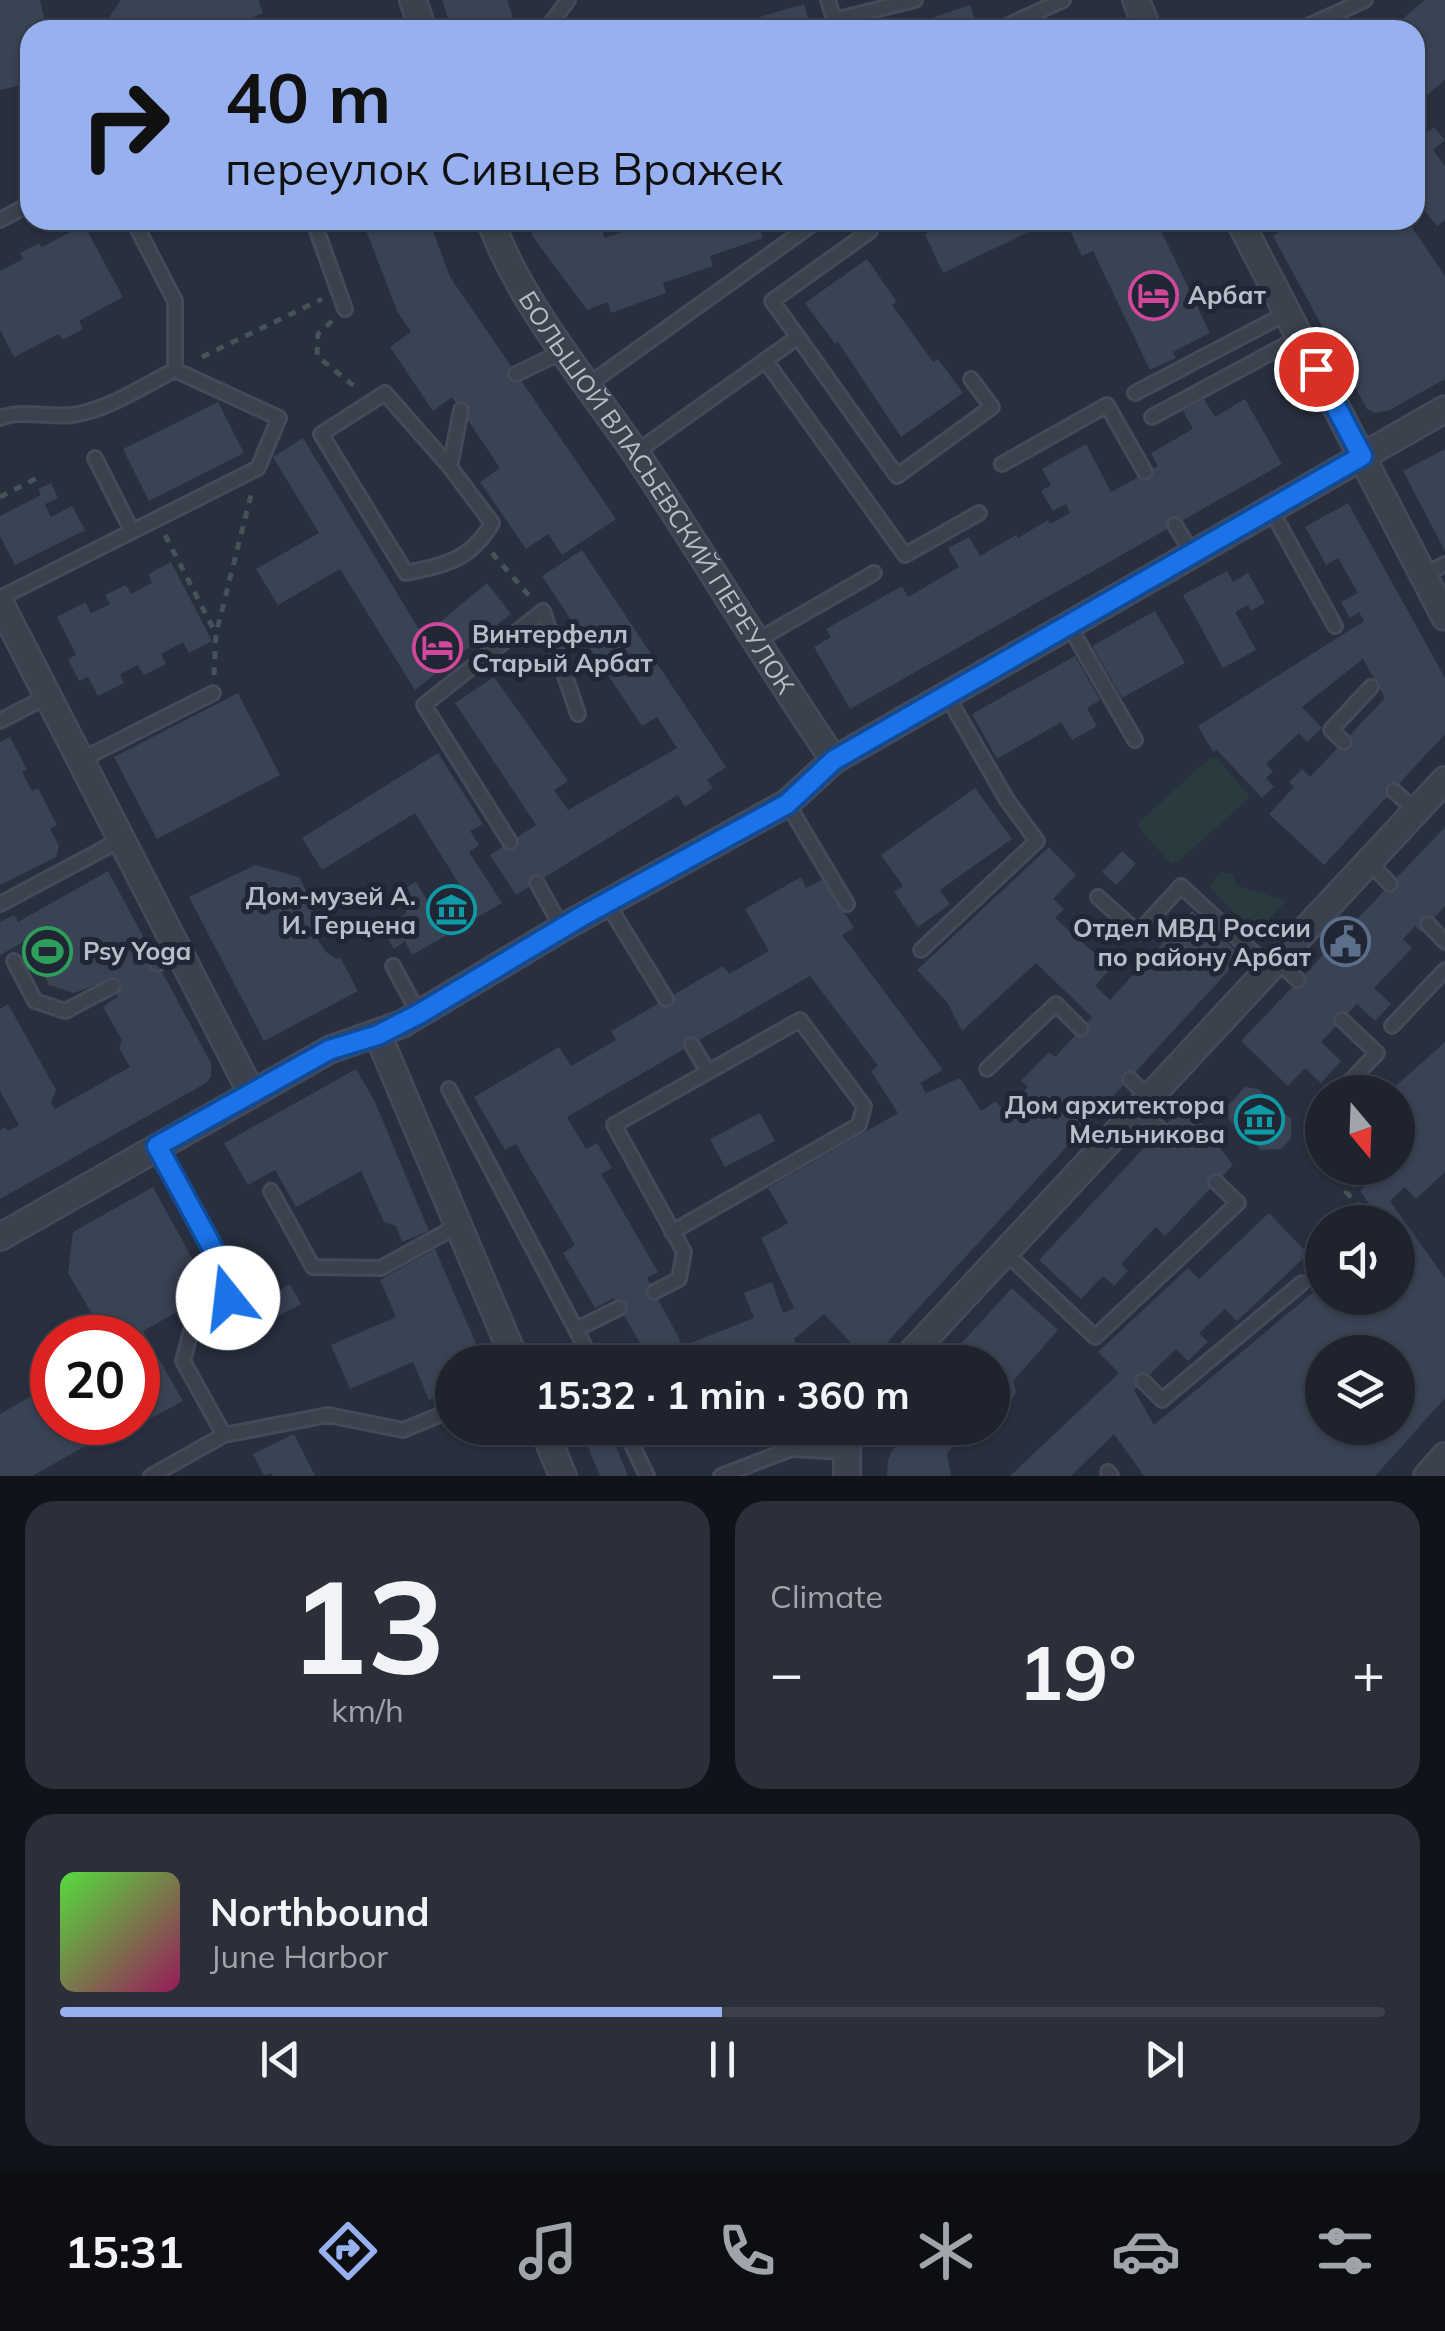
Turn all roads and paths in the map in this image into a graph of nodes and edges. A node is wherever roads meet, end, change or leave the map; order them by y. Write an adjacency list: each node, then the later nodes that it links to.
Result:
1 (828, 0): 2 (lane)
2 (914, 0)
3 (1063, 0): 5 (lane)
4 (1365, 0): 6 (lane)
5 (1020, 20)
6 (1321, 20)
7 (138, 230): 20 (lane)
8 (317, 230): 13 (lane)
9 (494, 230): 18 (street, БОЛЬШОЙ ВЛАСЬЕВСКИЙ ПЕРЕУЛОК)
10 (804, 230): 23 (lane)
11 (1244, 230): 15 (street)
12 (870, 232): 16 (lane)
13 (338, 291): 14 (lane); 20 (path)
14 (345, 309): 25 (path)
15 (1287, 313): 17 (street); 24 (lane)
16 (798, 337): 19 (lane); 22 (lane)
17 (1300, 337): 28 (lane); 31 (street)
18 (564, 351): 21 (lane); 23 (street, БОЛЬШОЙ ВЛАСЬЕВСКИЙ ПЕРЕУЛОК)
19 (765, 360): 30 (lane); 40 (lane)
20 (175, 370): 29 (lane); 35 (lane)
21 (516, 374)
22 (971, 379)
23 (588, 385): 30 (street, БОЛЬШОЙ ВЛАСЬЕВСКИЙ ПЕРЕУЛОК)
24 (1135, 394)
25 (373, 401): 34 (lane); 44 (lane)
26 (461, 410): 34 (lane)
27 (1445, 410): 31 (street)
28 (1152, 417)
29 (0, 418)
30 (635, 453): 54 (street, БОЛЬШОЙ ВЛАСЬЕВСКИЙ ПЕРЕУЛОК)
31 (1362, 456): 39 (street); 46 (street)
32 (95, 458): 43 (lane)
33 (1002, 464): 36 (lane)
34 (450, 467): 44 (lane)
35 (258, 468): 41 (lane); 53 (path)
36 (1146, 472)
37 (39, 476): 38 (path)
38 (0, 497)
39 (1270, 508): 45 (street); 52 (lane)
40 (979, 513)
41 (157, 519): 43 (lane); 53 (path)
42 (1175, 525): 45 (lane)
43 (132, 531): 49 (lane)
44 (482, 541): 48 (path)
45 (1192, 553): 51 (street)
46 (1434, 570): 50 (street)
47 (874, 573): 54 (lane)
48 (543, 612): 59 (lane); 70 (lane)
49 (3, 614): 58 (street)
50 (1445, 617)
51 (1068, 624): 57 (street); 61 (lane)
52 (1335, 626)
53 (216, 634): 56 (path)
54 (756, 642): 64 (street, БОЛЬШОЙ ВЛАСЬЕВСКИЙ ПЕРЕУЛОК)
55 (1372, 687): 62 (lane)
56 (214, 692): 63 (lane)
57 (946, 694): 64 (street); 81 (lane)
58 (48, 696): 60 (lane); 63 (street)
59 (578, 714)
60 (0, 721)
61 (1135, 740)
62 (1344, 742)
63 (81, 760): 69 (street)
64 (834, 760): 67 (street)
65 (1445, 780): 68 (street)
66 (1394, 791): 68 (lane)
67 (787, 804): 75 (street); 77 (lane)
68 (1416, 811): 71 (street)
69 (122, 839): 76 (lane); 82 (street)
70 (510, 842)
71 (1368, 862): 73 (lane); 85 (street)
72 (537, 883): 79 (lane)
73 (1390, 884)
74 (1098, 897): 85 (lane)
75 (607, 903): 79 (street); 90 (lane)
76 (0, 904)
77 (847, 904)
78 (1428, 924): 80 (lane)
79 (562, 928): 91 (street)
80 (1445, 942)
81 (921, 950)
82 (181, 951): 84 (lane); 102 (street)
83 (14, 961): 89 (lane)
84 (157, 964)
85 (1274, 964): 88 (lane); 103 (street)
86 (393, 966): 91 (lane)
87 (1445, 970): 93 (lane)
88 (1298, 980)
89 (113, 986)
90 (666, 1000)
91 (419, 1014): 95 (street)
92 (1342, 1020): 99 (lane)
93 (1392, 1026)
94 (1081, 1030): 97 (lane)
95 (378, 1035): 102 (street); 110 (street)
96 (692, 1045): 98 (lane)
97 (987, 1069)
98 (708, 1072): 111 (lane); 111 (lane)
99 (1356, 1075)
100 (1130, 1079): 103 (lane)
101 (450, 1090): 117 (lane)
102 (252, 1092): 105 (street)
103 (1144, 1104): 104 (lane); 113 (street)
104 (1160, 1129)
105 (157, 1146): 112 (street); 123 (lane)
106 (1216, 1182): 113 (lane)
107 (1354, 1185): 109 (path)
108 (270, 1192): 110 (lane)
109 (1359, 1205)
110 (459, 1224): 118 (street)
111 (672, 1232): 115 (lane)
112 (0, 1237)
113 (1005, 1252): 120 (street)
114 (1302, 1283): 121 (lane)
115 (654, 1292)
116 (619, 1308): 117 (lane)
117 (577, 1329): 119 (lane)
118 (509, 1345)
119 (585, 1345)
120 (919, 1345)
121 (1142, 1381)
122 (435, 1417): 123 (lane)
123 (224, 1435): 128 (lane)
124 (550, 1445): 129 (street)
125 (632, 1445): 130 (lane)
126 (848, 1452): 131 (lane)
127 (1445, 1456): 132 (street)
128 (151, 1476)
129 (563, 1476)
130 (647, 1476)
131 (721, 1476)
132 (1427, 1476)

